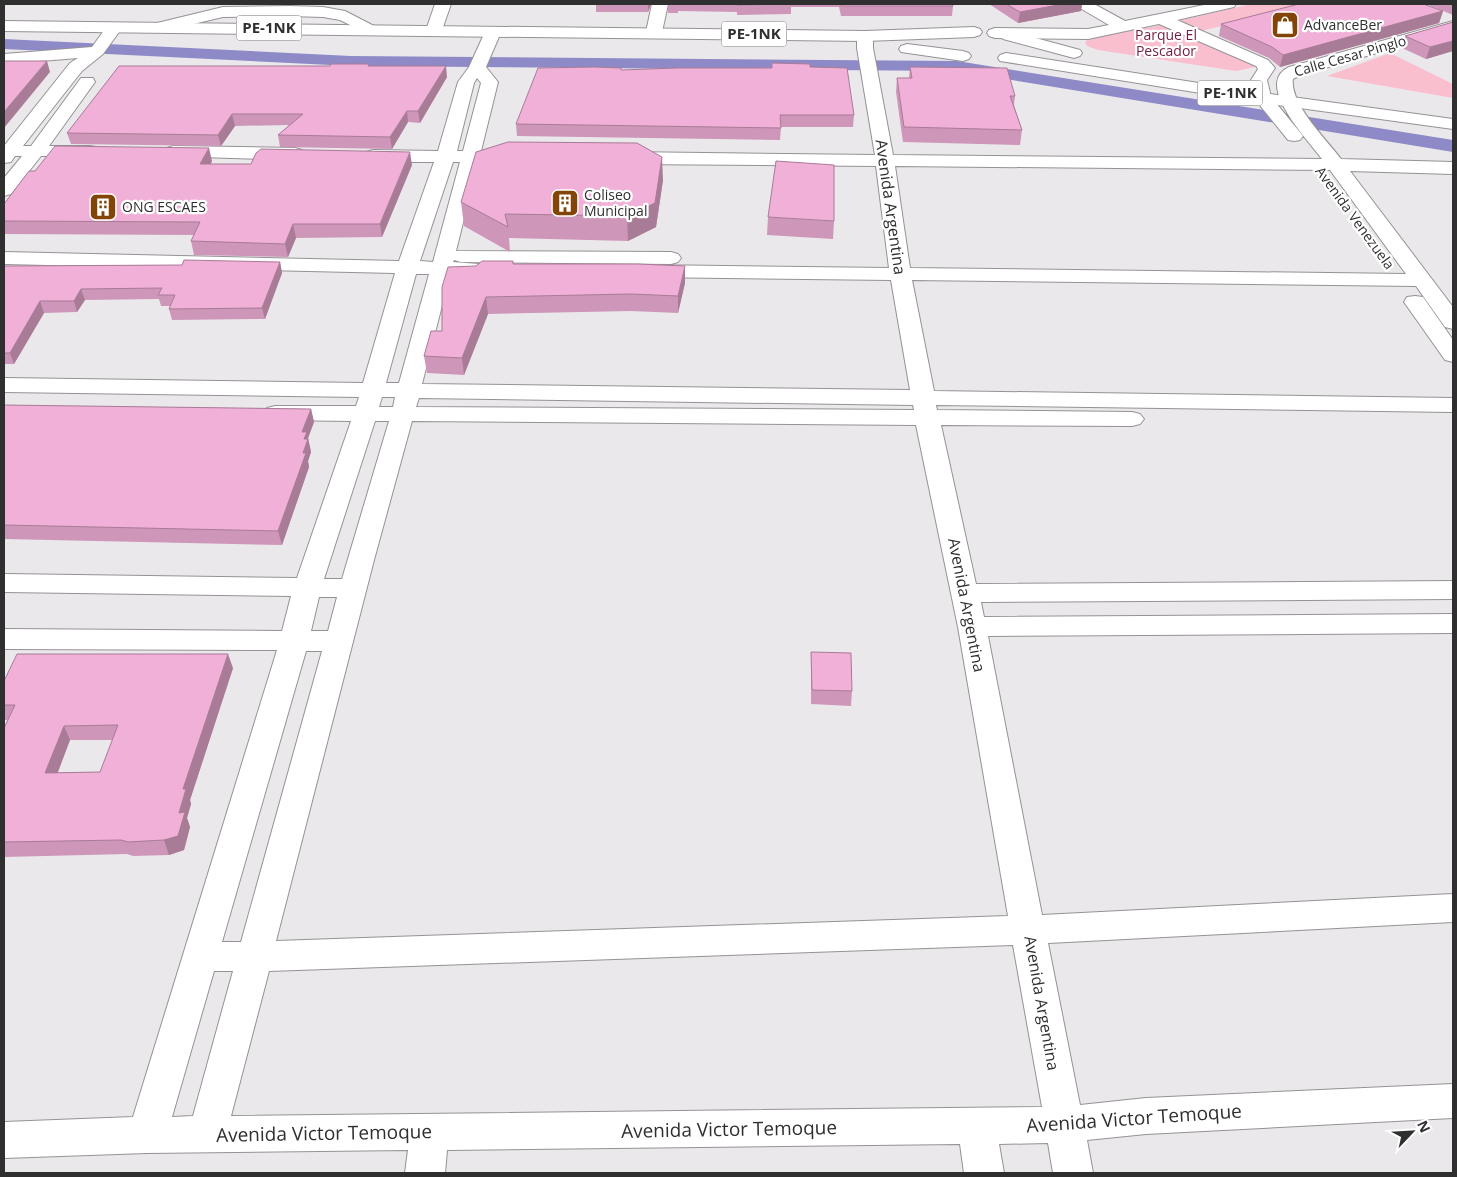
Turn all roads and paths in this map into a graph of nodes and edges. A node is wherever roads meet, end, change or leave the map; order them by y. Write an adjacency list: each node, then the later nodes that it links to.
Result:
1 (443, 4): 15 (street)
2 (660, 4): 17 (street)
3 (1083, 4): 10 (street)
4 (1229, 4): 7 (street)
5 (171, 12): 12 (street)
6 (1436, 14): 8 (street)
7 (1162, 19): 10 (street); 21 (street)
8 (1453, 21)
9 (4, 26): 13 (street, PE-1NK)
10 (1124, 26): 22 (street)
11 (1453, 26): 31 (street, Calle Cesar Pinglo)
12 (160, 27): 13 (street, PE-1NK); 15 (street, PE-1NK)
13 (114, 28): 25 (street)
14 (1217, 29): 21 (street)
15 (434, 30): 16 (street, PE-1NK)
16 (493, 32): 19 (street, PE-1NK); 41 (street)
17 (654, 32): 19 (street, PE-1NK); 23 (street, PE-1NK)
18 (974, 32): 20 (street, PE-1NK); 23 (street, PE-1NK); 27 (street, PE-1NK)
19 (534, 34): 23 (street, PE-1NK)
20 (1002, 34): 22 (street); 24 (street, PE-1NK); 27 (street)
21 (1199, 34): 30 (street)
22 (1085, 35): 24 (street); 26 (street)
23 (865, 42): 27 (street, PE-1NK); 44 (street, Avenida Argentina)
24 (1044, 45): 26 (street, PE-1NK); 27 (street)
25 (97, 51): 28 (street); 35 (street); 38 (street)
26 (1085, 56): 30 (street, PE-1NK)
27 (992, 57): 30 (street, PE-1NK)
28 (4, 59)
29 (1305, 87): 31 (street, PE-1NK)
30 (1261, 89): 31 (street, PE-1NK); 45 (street, Avenida Venezuela)
31 (1287, 93): 34 (street, PE-1NK); 45 (street, Avenida Venezuela)
32 (1384, 98): 33 (street)
33 (1453, 108)
34 (1453, 124)
35 (40, 146): 36 (street); 38 (street); 47 (street)
36 (103, 146)
37 (157, 147): 39 (street)
38 (8, 148)
39 (310, 149)
40 (359, 150): 41 (street)
41 (460, 151): 42 (street); 50 (street); 51 (street)
42 (527, 151)
43 (611, 152): 44 (street)
44 (884, 155): 45 (street); 52 (street, Avenida Argentina)
45 (1322, 159): 46 (street); 53 (street, Avenida Venezuela)
46 (1453, 168)
47 (4, 190)
48 (4, 244): 50 (street)
49 (4, 258): 50 (street)
50 (410, 262): 51 (street); 57 (street)
51 (443, 262): 52 (street); 58 (street)
52 (899, 267): 53 (street); 60 (street, Avenida Argentina)
53 (1406, 273): 54 (street, Avenida Venezuela); 55 (street, Avenida Venezuela)
54 (1453, 322)
55 (1453, 355)
56 (4, 384): 57 (street)
57 (368, 402): 58 (street); 61 (street); 64 (street)
58 (406, 403): 60 (street); 65 (street)
59 (1453, 405): 60 (street)
60 (925, 407): 62 (street); 67 (street, Avenida Argentina)
61 (257, 413)
62 (1453, 422)
63 (4, 583): 64 (street)
64 (307, 588): 65 (street); 71 (street)
65 (353, 588): 72 (street)
66 (1453, 590): 67 (street)
67 (965, 593): 69 (street, Avenida Argentina)
68 (1453, 623): 69 (street)
69 (972, 627): 74 (street, Avenida Argentina)
70 (4, 639): 71 (street)
71 (294, 641): 72 (street); 75 (street)
72 (338, 641): 76 (street)
73 (1453, 908): 74 (street)
74 (1029, 930): 76 (street); 78 (street, Avenida Argentina)
75 (200, 956): 76 (street); 82 (street)
76 (254, 957): 81 (street)
77 (1453, 1101): 78 (street, Avenida Victor Temoque)
78 (1064, 1125): 79 (street, Avenida Victor Temoque); 86 (street, Avenida Argentina)
79 (976, 1126): 80 (street, Avenida Victor Temoque); 85 (street)
80 (430, 1132): 81 (street, Avenida Victor Temoque); 84 (street)
81 (207, 1134): 82 (street, Avenida Victor Temoque)
82 (147, 1135): 83 (street, Avenida Victor Temoque)
83 (4, 1140)
84 (425, 1173)
85 (984, 1173)
86 (1073, 1173)

